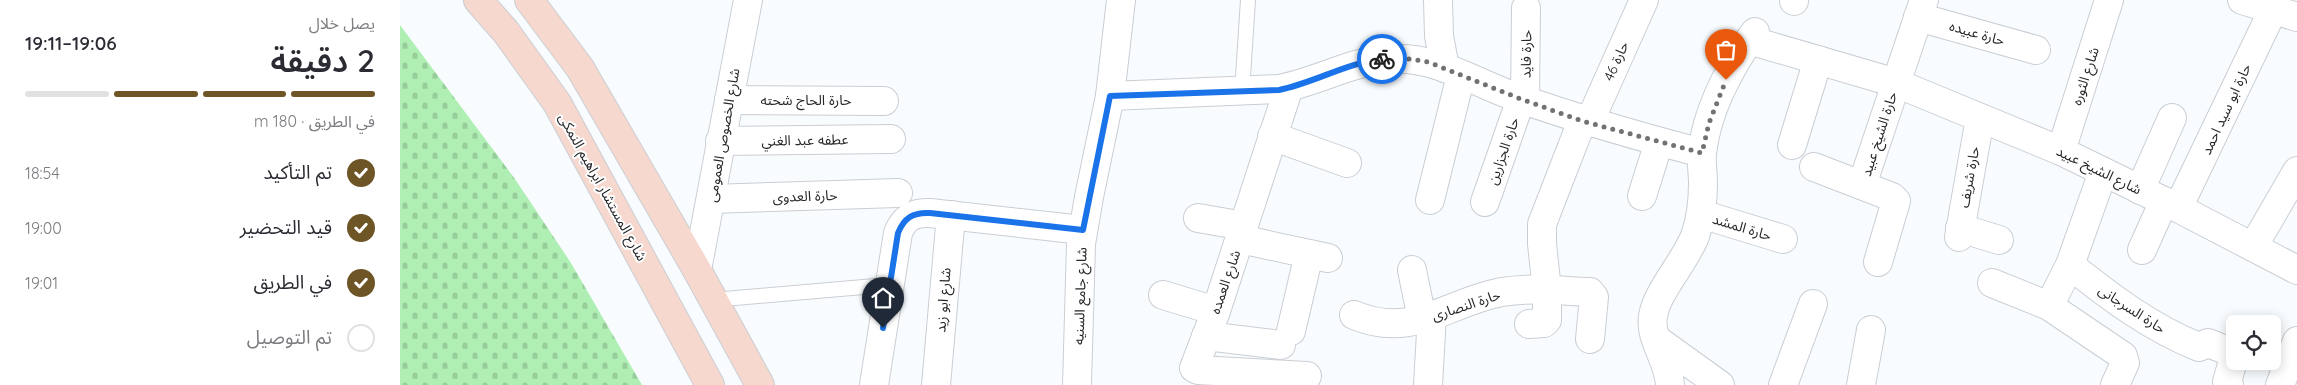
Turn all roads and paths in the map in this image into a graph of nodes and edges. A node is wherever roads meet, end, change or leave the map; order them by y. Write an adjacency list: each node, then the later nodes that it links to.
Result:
1 (478, 0): 74 (main road, شارع المستشار ابراهيم النمكى)
2 (529, 0): 55 (main road)
3 (748, 0): 20 (street, شارع الخصوص العمومى)
4 (1121, 0): 19 (street, شارع جامع السنيه)
5 (1248, 0): 18 (lane)
6 (1438, 0): 15 (street)
7 (1644, 0): 25 (street, حارة 46)
8 (2109, 0): 31 (street, شارع الثوره)
9 (2242, 0): 12 (street)
10 (1526, 8): 21 (street, حارة فايد)
11 (1921, 8): 13 (street, حارة عبيده); 16 (street)
12 (2285, 13): 42 (street, حارة ابو سيد احمد)
13 (2036, 50)
14 (1818, 60): 16 (street, شارع الشيخ عبيد); 30 (street); 32 (street, شارع الشيخ عبيد)
15 (1453, 72): 17 (street); 21 (street); 41 (street)
16 (1896, 83): 23 (street, شارع الشيخ عبيد); 37 (street, حارة الشيخ عبيد)
17 (1289, 88): 18 (street); 26 (street, شارع العمده)
18 (1242, 92): 19 (street)
19 (1110, 96): 47 (street, شارع جامع السنيه)
20 (729, 100): 22 (street, حارة الحاج شحته); 28 (street, شارع الخصوص العمومى)
21 (1523, 100): 25 (street); 43 (street, حارة الجزارين)
22 (884, 101)
23 (1980, 118): 31 (street, شارع الشيخ عبيد); 50 (street, حارة شريف)
24 (2172, 118): 42 (street)
25 (1585, 122): 29 (street); 60 (street, حارة 46)
26 (1272, 136): 33 (street); 48 (street, شارع العمده)
27 (891, 138): 28 (street, عطفه عبد الغني)
28 (720, 142): 40 (street, شارع الخصوص العمومى)
29 (1659, 142): 32 (street); 39 (street)
30 (1792, 145)
31 (2061, 151): 36 (street, شارع الشيخ عبيد)
32 (1702, 153): 44 (street)
33 (1347, 162)
34 (1814, 167): 37 (street)
35 (2297, 171): 51 (street)
36 (2103, 172): 42 (street, شارع الشيخ عبيد); 54 (street)
37 (1862, 185): 53 (street)
38 (898, 193): 40 (street, حارة العدوى)
39 (1642, 196)
40 (711, 199): 55 (street, شارع الخصوص العمومى)
41 (1430, 200)
42 (2161, 200): 51 (street, شارع الشيخ عبيد); 52 (street)
43 (1485, 202)
44 (1701, 214): 49 (street, حارة المشد); 71 (street)
45 (951, 215): 47 (street); 76 (street); 77 (street, شارع ابو زيد)
46 (1198, 218): 48 (street)
47 (1083, 230): 78 (street, شارع جامع السنيه)
48 (1242, 233): 67 (street, شارع العمده); 67 (street)
49 (1783, 239)
50 (1999, 240)
51 (2252, 247): 57 (street, شارع الشيخ عبيد)
52 (2142, 250)
53 (1878, 262)
54 (2070, 266): 64 (street); 85 (street, حارة السرجانى)
55 (697, 270): 62 (main road)
56 (1412, 270): 66 (street)
57 (2297, 270)
58 (1992, 283): 64 (street)
59 (875, 286): 62 (lane)
60 (1547, 290): 66 (street, حارة النصارى); 68 (street, حارة 46); 70 (street, حارة النصارى)
61 (1163, 294): 67 (street)
62 (713, 300): 75 (main road)
63 (1813, 304): 82 (street)
64 (2049, 306): 84 (street)
65 (1354, 315): 66 (street, حارة النصارى)
66 (1427, 317): 79 (street)
67 (1211, 323): 73 (street, شارع العمده)
68 (1529, 324)
69 (1871, 330): 83 (street)
70 (1590, 339)
71 (1656, 339): 80 (street); 81 (street)
72 (2297, 341): 86 (street)
73 (1307, 376)
74 (710, 385)
75 (760, 385)
76 (874, 385)
77 (936, 385)
78 (1076, 385)
79 (1428, 385)
80 (1670, 385)
81 (1720, 385)
82 (1783, 385)
83 (1860, 385)
84 (2115, 385)
85 (2229, 385)
86 (2280, 385)

